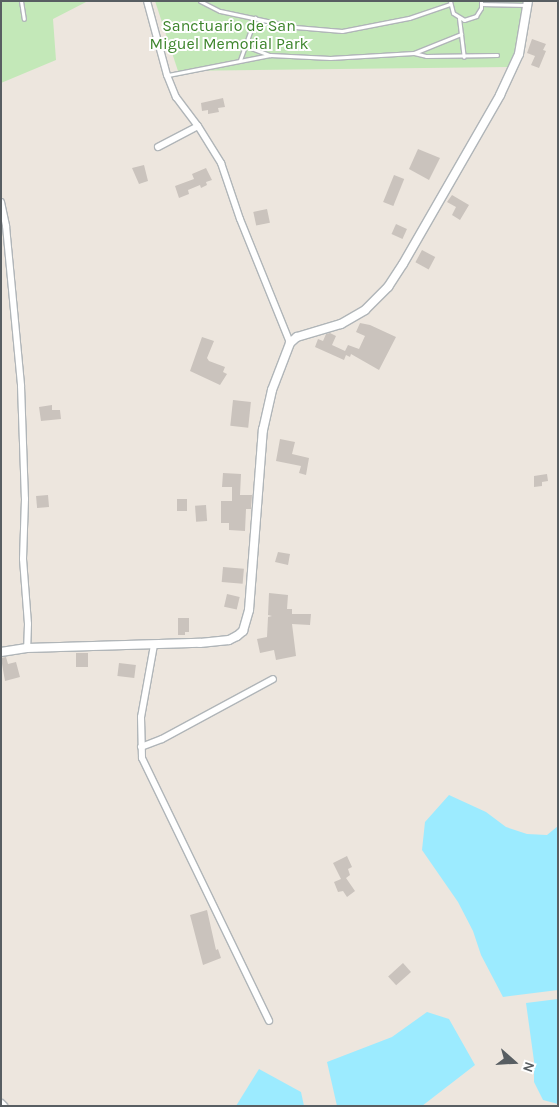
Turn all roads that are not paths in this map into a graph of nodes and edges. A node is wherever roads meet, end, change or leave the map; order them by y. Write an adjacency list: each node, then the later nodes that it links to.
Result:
1 (22, 1): 9 (lane)
2 (147, 1): 17 (street)
3 (200, 1): 7 (lane)
4 (481, 2): 6 (lane); 8 (lane)
5 (450, 3): 7 (lane); 8 (lane)
6 (527, 3): 21 (street)
7 (255, 18): 11 (lane)
8 (459, 18): 10 (lane)
9 (24, 19)
10 (461, 34): 12 (lane); 15 (lane)
11 (246, 46): 13 (lane); 16 (lane)
12 (414, 53): 13 (lane); 15 (lane)
13 (270, 55): 16 (lane)
14 (497, 55): 15 (lane)
15 (464, 57)
16 (240, 61): 17 (lane)
17 (167, 75): 18 (street)
18 (198, 126): 19 (street); 21 (street)
19 (158, 147)
20 (1, 202): 23 (street)
21 (290, 342): 22 (street)
22 (154, 645): 23 (street); 26 (street)
23 (27, 648): 24 (street)
24 (1, 652)
25 (274, 679): 26 (street)
26 (141, 747): 27 (street)
27 (269, 1021)

